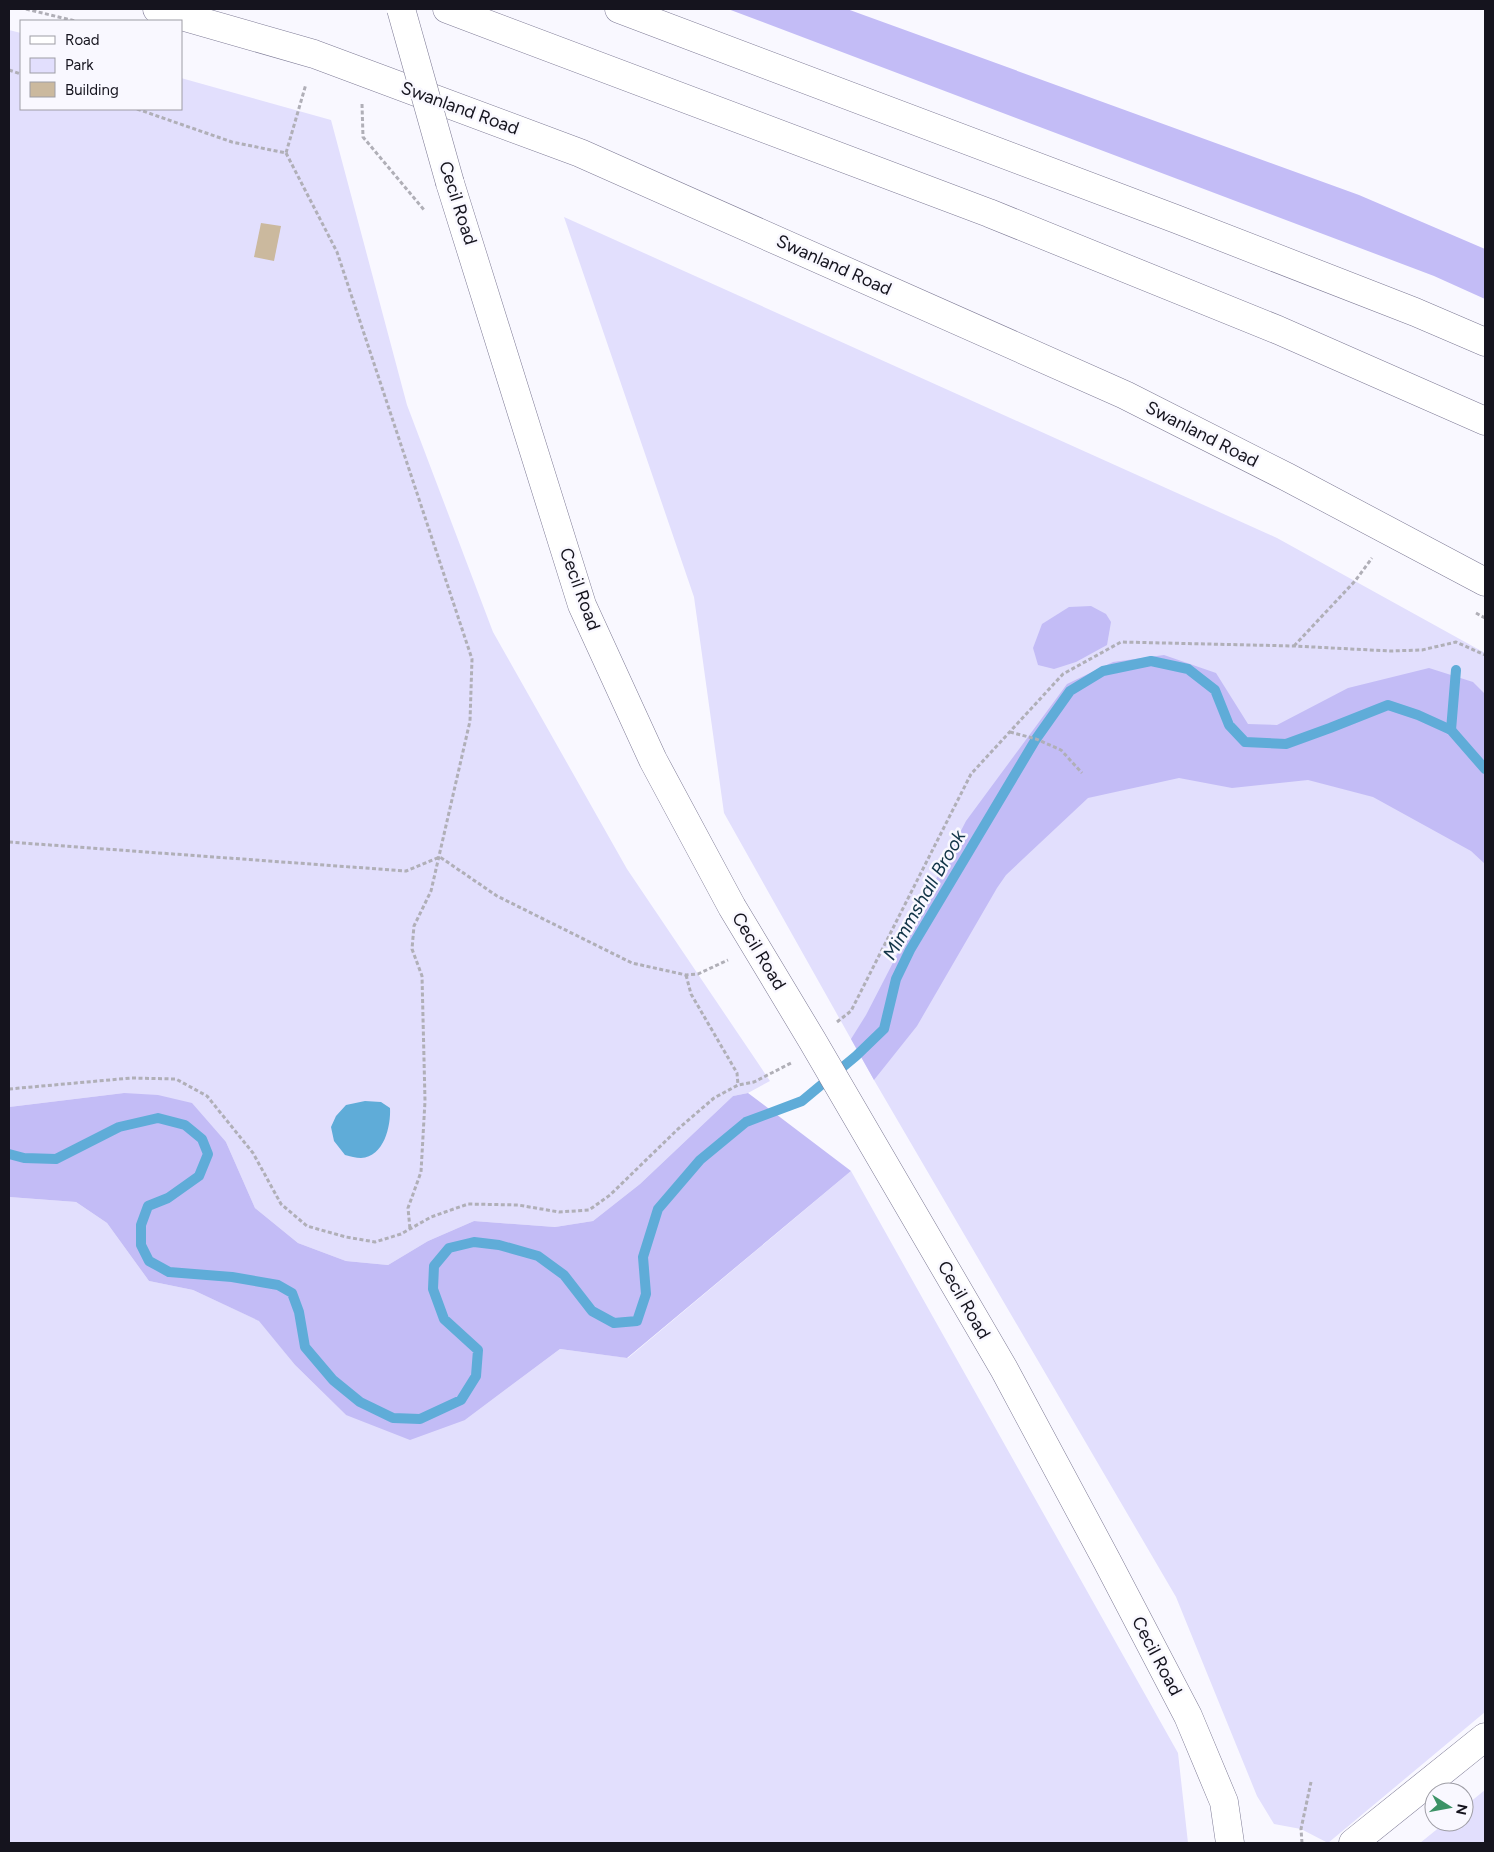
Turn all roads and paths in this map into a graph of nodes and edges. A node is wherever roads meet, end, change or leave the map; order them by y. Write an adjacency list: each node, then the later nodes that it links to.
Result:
1 (26, 9): 6 (path)
2 (157, 9): 7 (main road, Swanland Road)
3 (401, 9): 11 (main road, Cecil Road, bridge)
4 (447, 9): 13 (main road)
5 (619, 9): 12 (main road)
6 (71, 20)
7 (314, 54): 10 (path); 15 (main road, Swanland Road)
8 (371, 104): 11 (path)
9 (140, 110): 10 (path)
10 (286, 153): 21 (path)
11 (461, 214): 31 (main road, Cecil Road)
12 (1485, 342)
13 (1485, 421)
14 (1374, 555): 16 (path)
15 (1485, 582)
16 (1294, 646): 17 (path); 18 (path)
17 (1485, 655)
18 (1010, 732): 19 (path); 24 (path)
19 (1082, 773)
20 (9, 842): 21 (path)
21 (440, 857): 23 (path); 28 (path)
22 (730, 959): 23 (path)
23 (686, 975): 26 (path)
24 (831, 1026)
25 (791, 1064): 26 (path)
26 (738, 1085): 28 (path)
27 (9, 1089): 28 (path)
28 (410, 1229)
29 (1485, 1737): 33 (main road)
30 (1311, 1782): 32 (path)
31 (1230, 1843)
32 (1302, 1843)
33 (1353, 1843)

